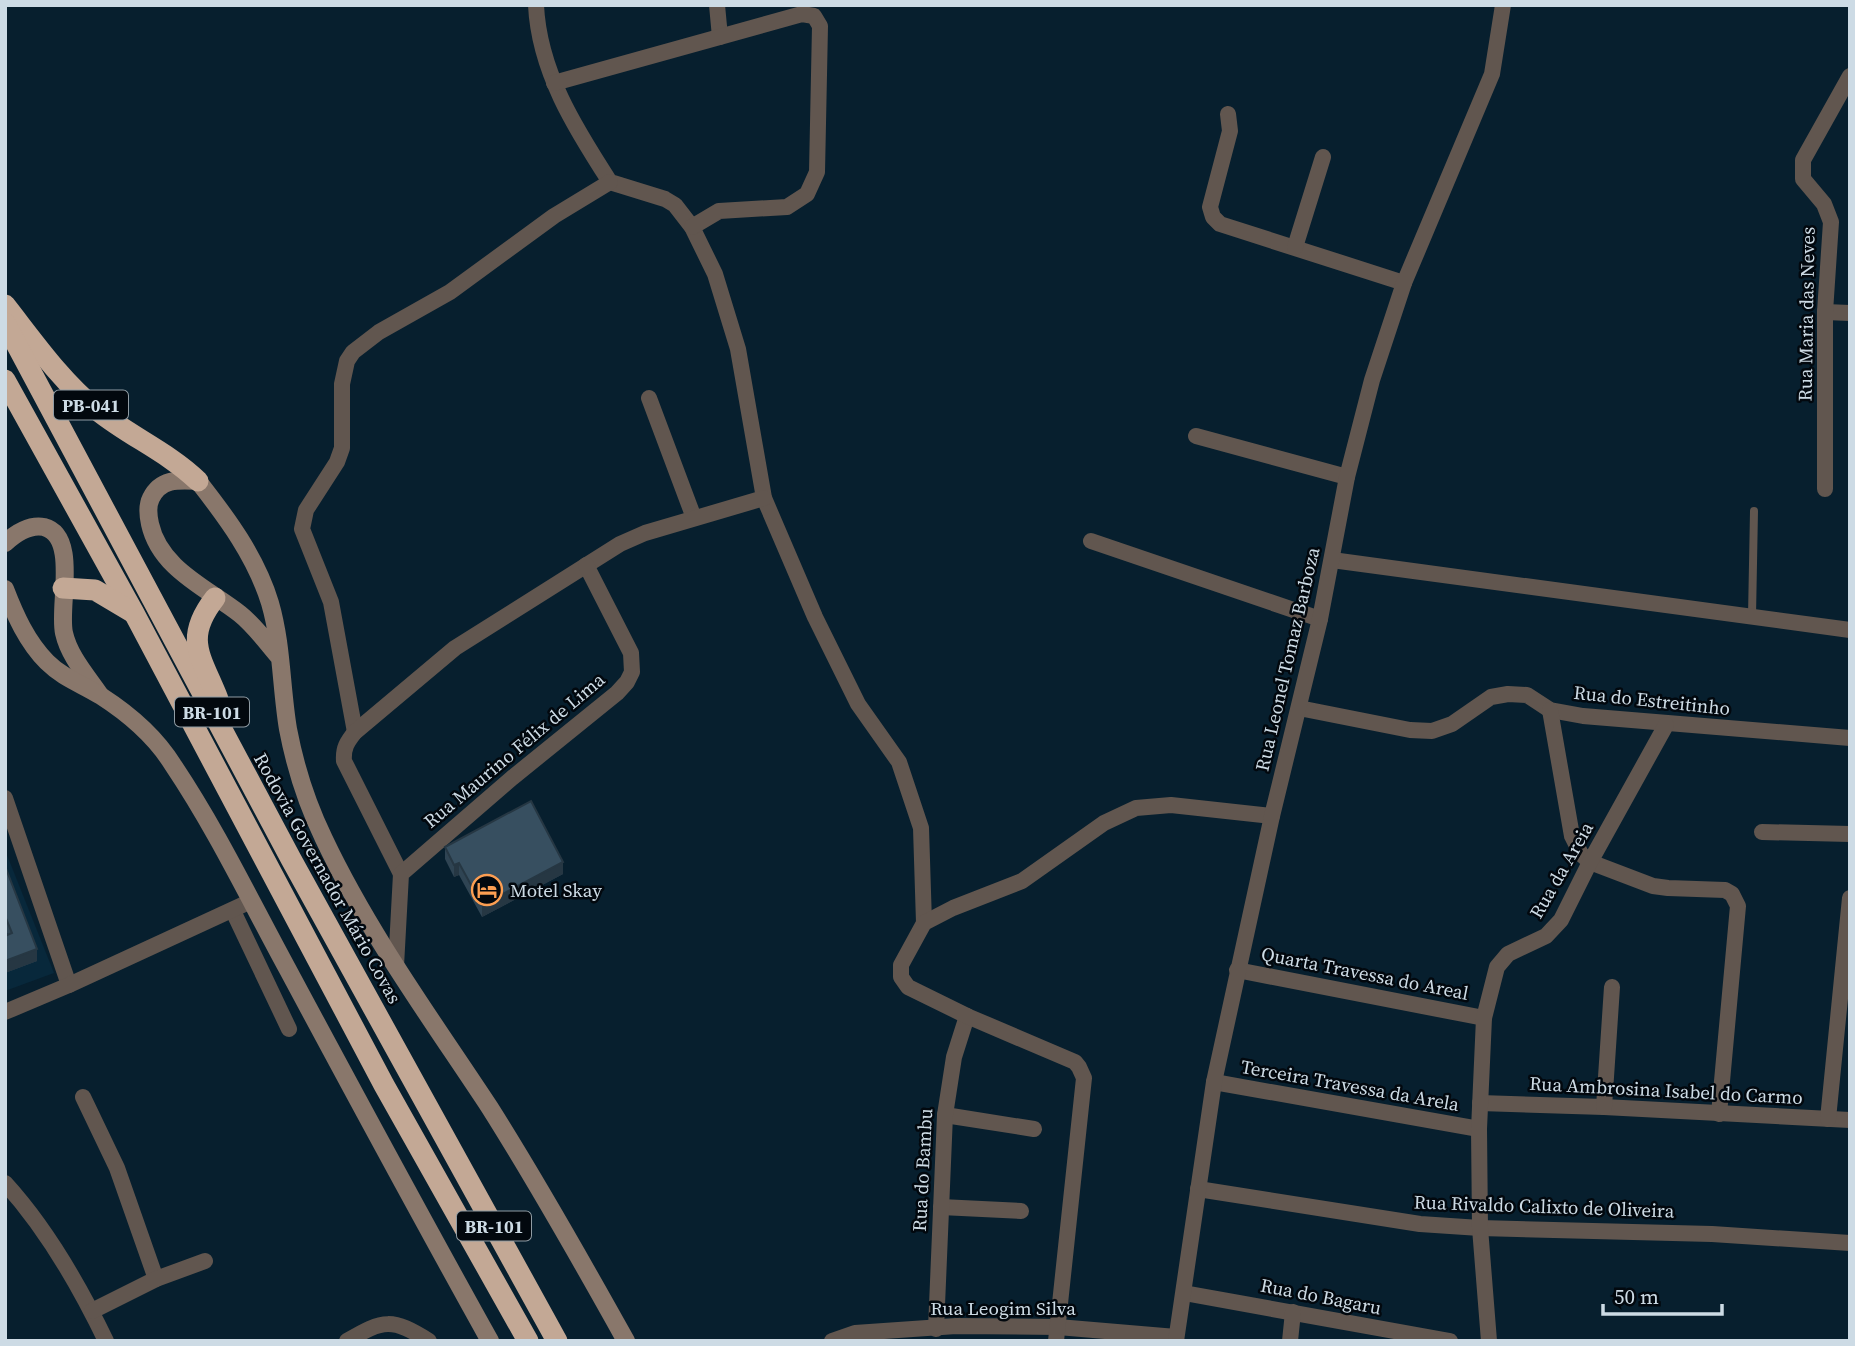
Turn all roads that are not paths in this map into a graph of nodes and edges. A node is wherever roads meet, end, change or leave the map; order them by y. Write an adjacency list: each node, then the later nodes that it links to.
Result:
1 (536, 5): 6 (street)
2 (717, 5): 4 (street)
3 (1503, 5): 12 (street, Rua Leonel Tomaz Barboza)
4 (720, 37): 6 (street); 10 (street)
5 (1850, 76): 14 (street, Rua Maria das Neves)
6 (554, 83): 9 (street)
7 (1227, 114): 11 (street)
8 (1323, 157): 11 (street)
9 (610, 182): 10 (street); 42 (street)
10 (692, 227): 23 (street)
11 (1295, 247): 12 (street)
12 (1404, 283): 20 (street, Rua Leonel Tomaz Barboza)
13 (5, 305): 21 (highway, PB-041)
14 (1825, 312): 15 (street); 22 (street, Rua Maria das Neves)
15 (1850, 313)
16 (5, 323): 44 (highway, Rodovia Governador Mário Covas / BR-101)
17 (5, 380): 33 (highway, BR-101)
18 (649, 398): 25 (street)
19 (1196, 436): 20 (street)
20 (1347, 477): 28 (street, Rua Leonel Tomaz Barboza)
21 (198, 481): 32 (main road); 37 (main road, PB-041)
22 (1825, 489)
23 (764, 498): 25 (street); 54 (street)
24 (1754, 511): 34 (lane)
25 (694, 518): 29 (street)
26 (1091, 541): 35 (street)
27 (5, 543): 30 (main road)
28 (1332, 560): 34 (street); 35 (street, Rua Leonel Tomaz Barboza)
29 (586, 565): 42 (street); 50 (street, Rua Maurino Félix de Lima)
30 (63, 588): 33 (highway); 38 (main road)
31 (5, 589): 38 (main road)
32 (215, 598): 37 (main road); 44 (highway)
33 (134, 613): 93 (highway, BR-101)
34 (1752, 617): 36 (street)
35 (1320, 619): 39 (street, Rua Leonel Tomaz Barboza)
36 (1850, 631)
37 (280, 658): 55 (main road, PB-041)
38 (100, 695): 52 (main road)
39 (1298, 708): 40 (street, Rua do Estreitinho); 46 (street, Rua Leonel Tomaz Barboza)
40 (1550, 710): 41 (street, Rua do Estreitinho); 49 (street)
41 (1666, 725): 43 (street, Rua do Estreitinho); 49 (street, Rua da Areia)
42 (355, 732): 50 (street)
43 (1850, 738)
44 (256, 792): 94 (highway, Rodovia Governador Mário Covas / BR-101)
45 (5, 798): 57 (street)
46 (1272, 816): 54 (street); 56 (street, Rua Leonel Tomaz Barboza)
47 (1762, 832): 48 (street)
48 (1850, 834)
49 (1590, 862): 61 (street, Rua da Areia); 67 (street)
50 (401, 874): 55 (street)
51 (1850, 898): 69 (street)
52 (251, 901): 53 (street); 92 (main road)
53 (233, 911): 57 (street); 62 (street)
54 (924, 923): 60 (street)
55 (396, 966): 95 (main road, PB-041)
56 (1237, 970): 61 (street, Quarta Travessa do Areal); 63 (street, Rua Leonel Tomaz Barboza)
57 (69, 985): 59 (street)
58 (1612, 987): 66 (street)
59 (5, 1012)
60 (967, 1016): 68 (street, Rua do Bambu); 86 (street)
61 (1484, 1018): 65 (street, Rua da Areia)
62 (289, 1030)
63 (1214, 1082): 72 (street, Terceira Travessa da Arela); 74 (street, Rua Leonel Tomaz Barboza)
64 (83, 1097): 80 (street)
65 (1480, 1103): 66 (street, Rua Ambrosina Isabel do Carmo); 72 (street, Rua da Areia)
66 (1604, 1107): 67 (street, Rua Ambrosina Isabel do Carmo)
67 (1719, 1114): 69 (street, Rua Ambrosina Isabel do Carmo)
68 (945, 1115): 71 (street); 75 (street, Rua do Bambu)
69 (1828, 1119): 70 (street, Rua Ambrosina Isabel do Carmo)
70 (1850, 1120)
71 (1034, 1129)
72 (1479, 1129): 77 (street, Rua da Areia)
73 (5, 1182): 82 (street)
74 (1198, 1189): 77 (street, Rua Rivaldo Calixto de Oliveira); 81 (street, Rua Leonel Tomaz Barboza)
75 (941, 1207): 76 (street); 84 (street, Rua do Bambu)
76 (1021, 1211)
77 (1480, 1228): 78 (street, Rua Rivaldo Calixto de Oliveira); 99 (street, Rua da Areia)
78 (1850, 1243)
79 (205, 1261): 80 (street)
80 (156, 1279): 82 (street)
81 (1184, 1293): 83 (street, Rua do Bagaru); 88 (street, Rua Leonel Tomaz Barboza)
82 (92, 1311): 89 (street)
83 (1293, 1312): 87 (street, Rua do Bagaru); 97 (street)
84 (936, 1329): 85 (street, Rua Leogim Silva); 96 (street, Rua Leogim Silva)
85 (955, 1334): 86 (street, Rua Leogim Silva)
86 (1057, 1334): 88 (street, Rua Leogim Silva)
87 (1404, 1337): 98 (street, Rua do Bagaru)
88 (1176, 1339)
89 (106, 1341)
90 (347, 1341): 91 (street)
91 (429, 1341)
92 (490, 1341)
93 (528, 1341)
94 (557, 1341)
95 (626, 1341)
96 (832, 1341)
97 (1290, 1341)
98 (1450, 1341)
99 (1489, 1341)

